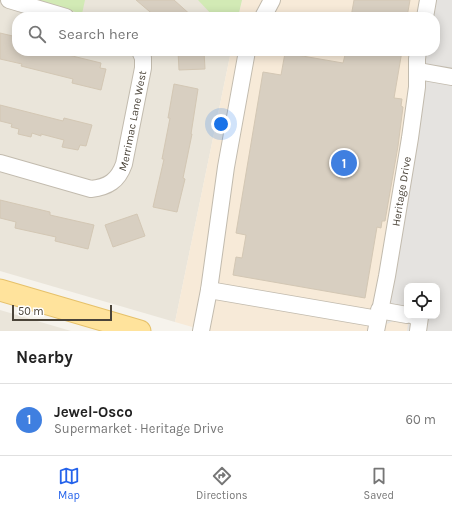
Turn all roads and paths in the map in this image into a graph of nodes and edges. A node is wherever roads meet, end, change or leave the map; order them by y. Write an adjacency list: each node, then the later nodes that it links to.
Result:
1 (9, 0): 4 (street)
2 (272, 0): 5 (street)
3 (428, 0): 6 (street)
4 (49, 12)
5 (266, 12)
6 (426, 12)
7 (142, 56): 12 (street, Merrimac Lane West)
8 (245, 56): 14 (street)
9 (417, 56): 10 (street, Heritage Drive)
10 (418, 71): 11 (street); 17 (street, Heritage Drive)
11 (452, 77)
12 (0, 163)
13 (0, 290): 18 (main road)
14 (209, 290): 17 (street); 19 (street)
15 (404, 316): 17 (street)
16 (420, 319): 20 (street)
17 (378, 320)
18 (140, 331)
19 (201, 331)
20 (418, 331)

